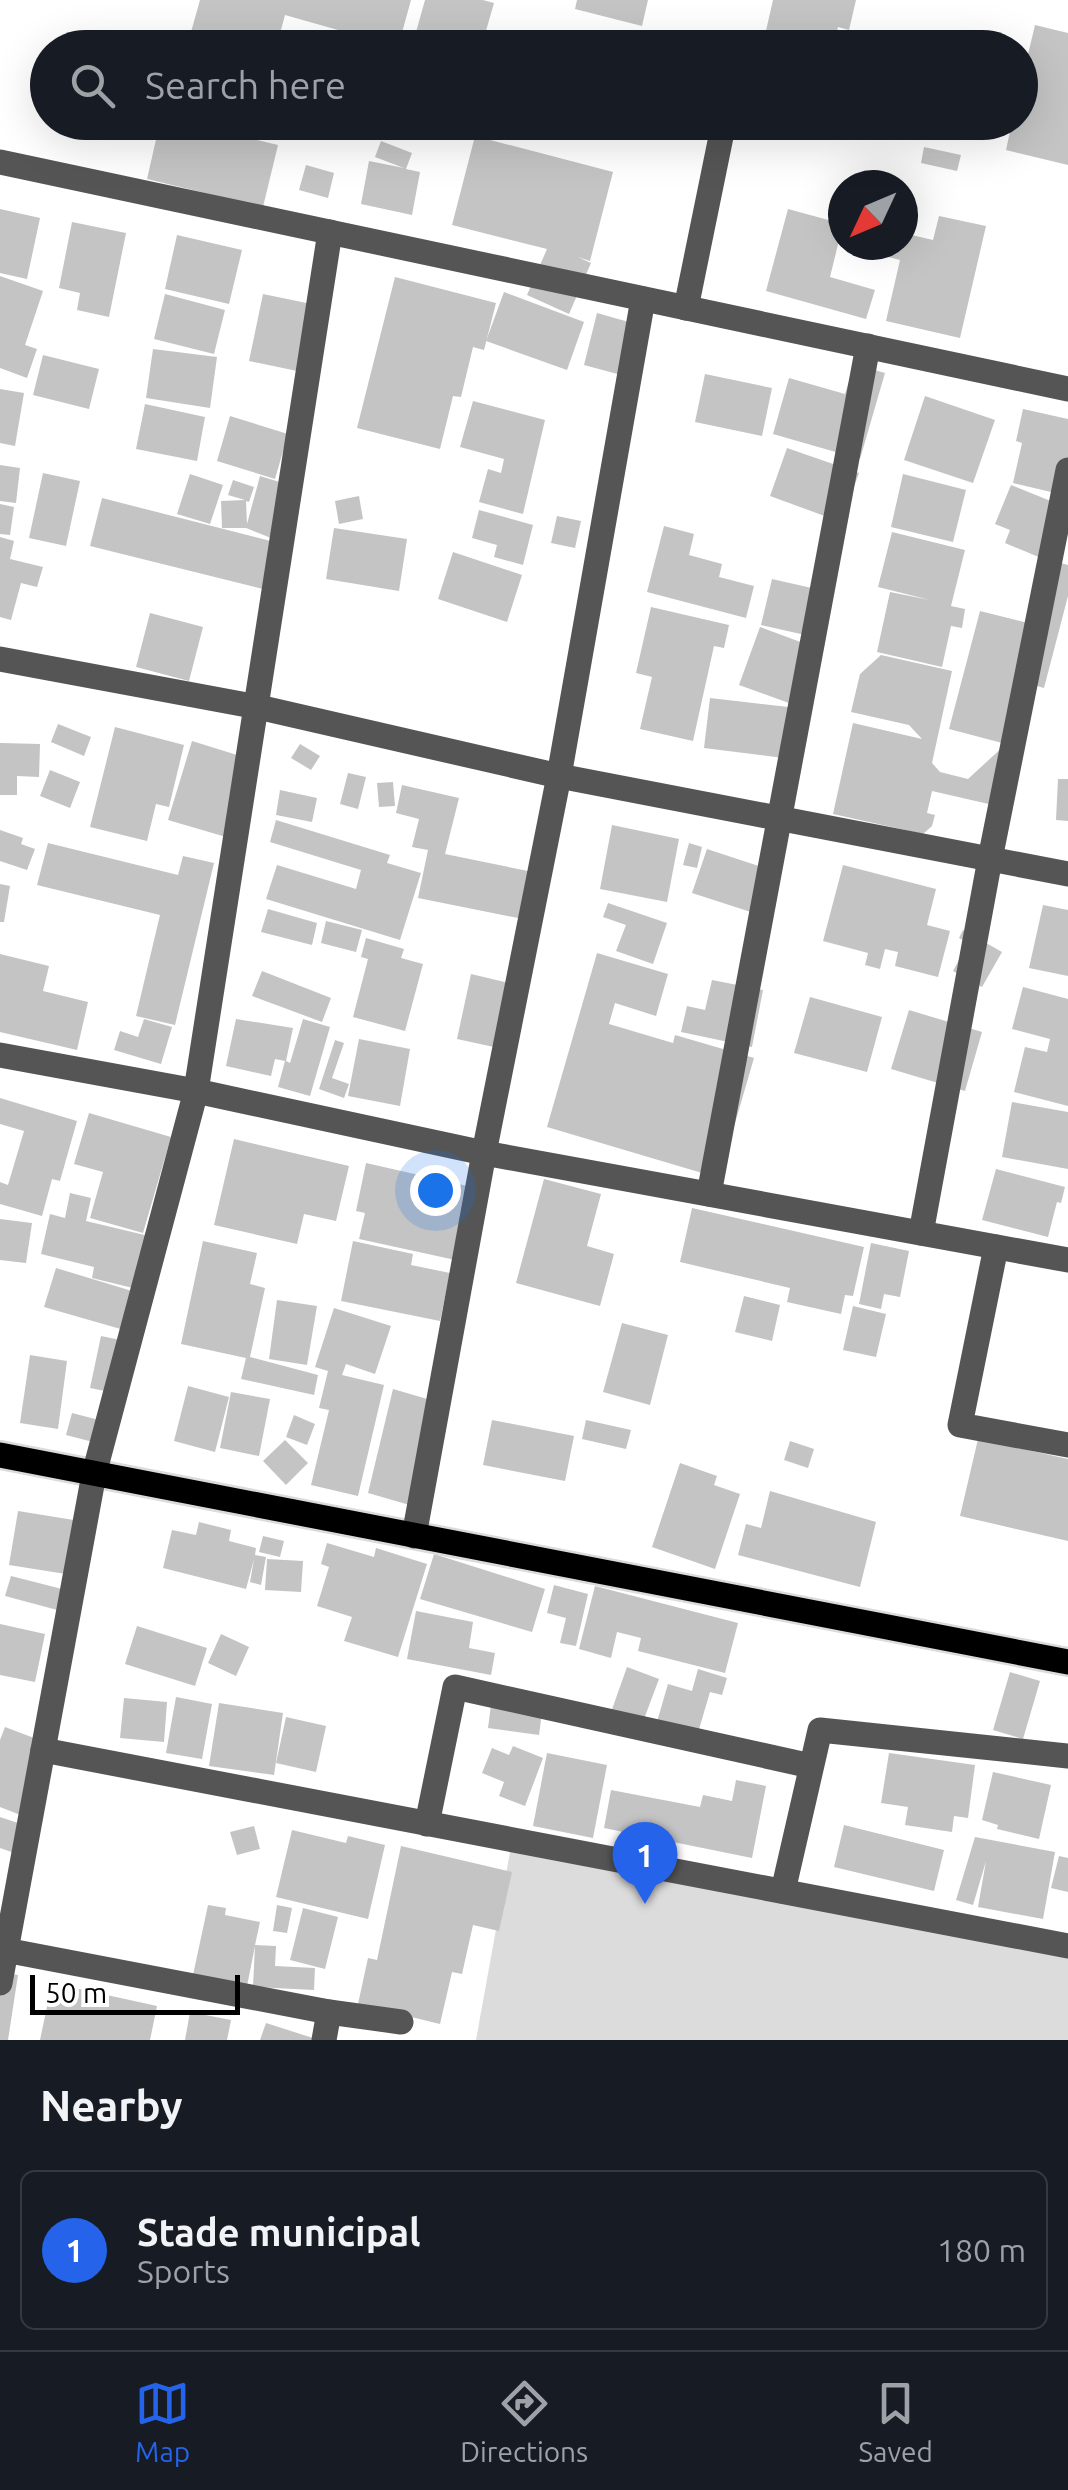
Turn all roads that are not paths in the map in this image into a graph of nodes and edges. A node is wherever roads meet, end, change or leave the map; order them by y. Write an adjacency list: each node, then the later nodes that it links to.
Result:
1 (720, 140): 5 (street)
2 (0, 162): 3 (street)
3 (330, 232): 4 (street); 10 (street)
4 (643, 298): 5 (street); 11 (street)
5 (686, 308): 6 (street)
6 (868, 346): 7 (street); 12 (street)
7 (1068, 388)
8 (1068, 470): 13 (street)
9 (0, 658): 10 (street)
10 (258, 706): 11 (street); 16 (street)
11 (559, 776): 12 (street); 17 (street)
12 (780, 818): 13 (street); 18 (street)
13 (990, 859): 14 (street); 19 (street)
14 (1068, 874)
15 (0, 1055): 16 (street)
16 (196, 1091): 17 (street); 24 (street)
17 (484, 1153): 18 (street); 25 (street)
18 (709, 1194): 19 (street)
19 (921, 1233): 20 (street)
20 (996, 1247): 21 (street); 22 (street)
21 (1068, 1260)
22 (1068, 1446)
23 (0, 1455): 24 (main road)
24 (94, 1474): 25 (main road); 27 (street)
25 (414, 1536): 26 (main road)
26 (1068, 1662)
27 (43, 1750): 30 (street); 33 (street)
28 (1068, 1756): 29 (street)
29 (810, 1766): 30 (street); 31 (street)
30 (428, 1824): 31 (street)
31 (783, 1892): 32 (street)
32 (1068, 1946)
33 (3, 1950): 34 (street); 35 (street)
34 (0, 1984)
35 (329, 2012): 36 (street); 37 (street)
36 (401, 2022)
37 (324, 2040)

